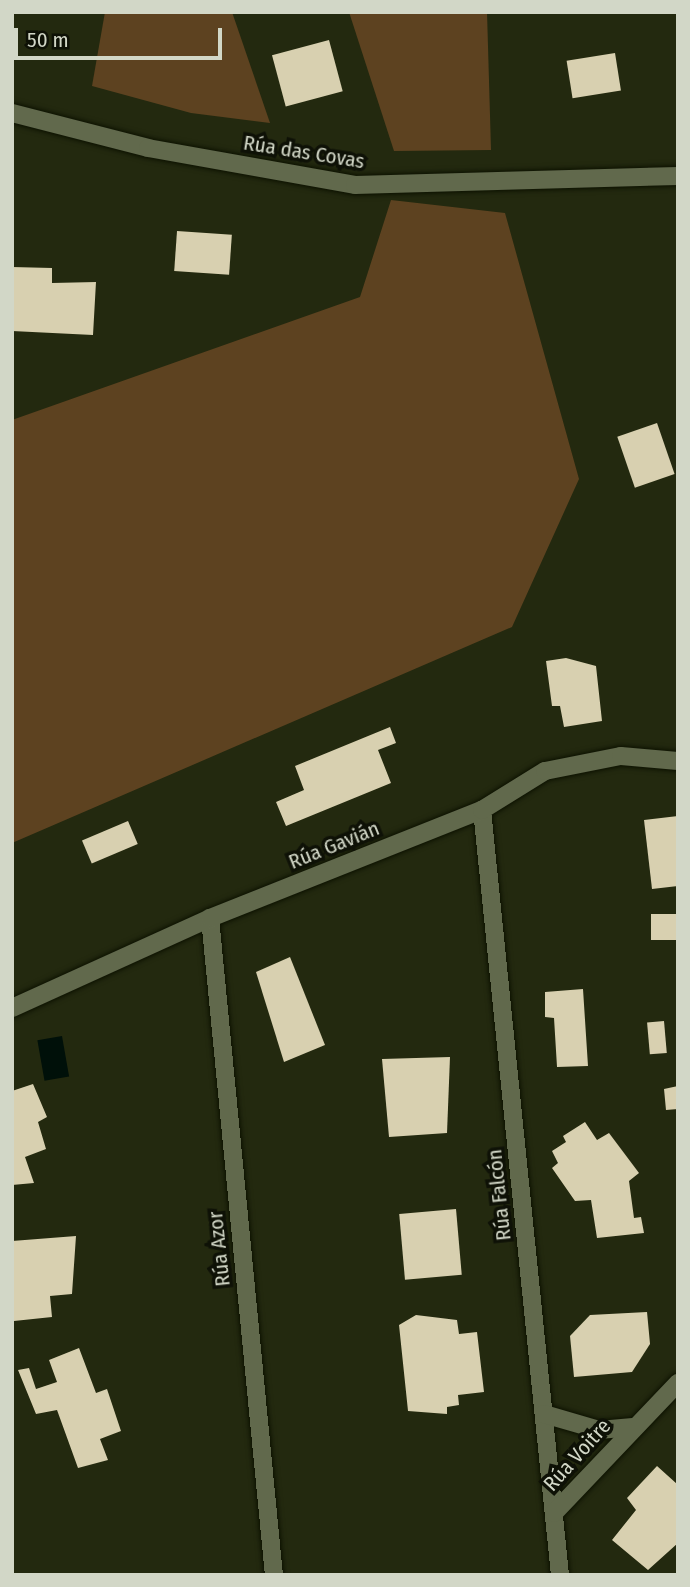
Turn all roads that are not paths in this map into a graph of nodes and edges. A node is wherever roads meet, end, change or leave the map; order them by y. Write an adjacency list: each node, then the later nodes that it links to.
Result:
1 (12, 113): 2 (street, Rúa das Covas)
2 (678, 176)
3 (678, 761): 4 (street, Rúa Gavián)
4 (482, 810): 5 (street, Rúa Gavián); 8 (street, Rúa Falcón)
5 (210, 918): 6 (street, Rúa Gavián); 11 (street, Rúa Azor)
6 (12, 1008)
7 (678, 1383): 9 (street, Rúa Voitre)
8 (544, 1414): 9 (street, Rúa Voitre); 10 (street, Rúa Falcón)
9 (633, 1427): 10 (street, Rúa Voitre)
10 (554, 1514): 12 (street, Rúa Falcón)
11 (274, 1575)
12 (561, 1575)

